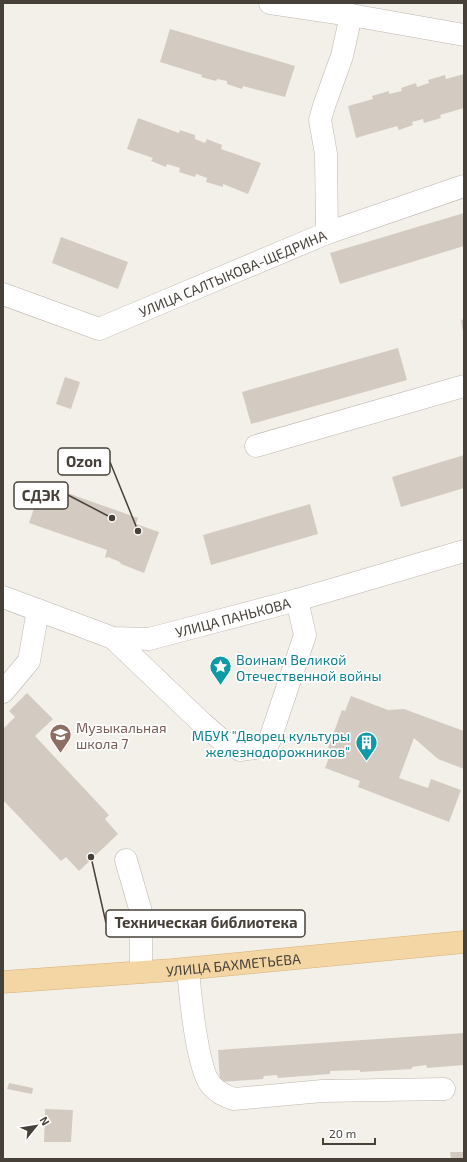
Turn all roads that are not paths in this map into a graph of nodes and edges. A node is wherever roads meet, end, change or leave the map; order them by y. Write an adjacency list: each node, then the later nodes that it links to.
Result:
1 (270, 3): 2 (street)
2 (351, 15): 3 (street); 5 (street)
3 (464, 35)
4 (464, 186): 5 (street, УЛИЦА САЛТЫКОВА-ЩЕДРИНА)
5 (327, 233): 6 (street, УЛИЦА САЛТЫКОВА-ЩЕДРИНА)
6 (3, 294)
7 (464, 386): 8 (street)
8 (256, 446)
9 (464, 551): 11 (street, УЛИЦА ПАНЬКОВА)
10 (3, 597): 12 (street, УЛИЦА ПАНЬКОВА)
11 (297, 600): 13 (street, УЛИЦА ПАНЬКОВА); 13 (street)
12 (38, 610): 13 (street, УЛИЦА ПАНЬКОВА); 14 (street)
13 (113, 638)
14 (3, 692)
15 (126, 860): 18 (street)
16 (464, 942): 17 (main road, УЛИЦА БАХМЕТЬЕВА)
17 (188, 969): 18 (main road, УЛИЦА БАХМЕТЬЕВА); 20 (street)
18 (141, 972): 19 (main road, УЛИЦА БАХМЕТЬЕВА)
19 (3, 982)
20 (444, 1089)

